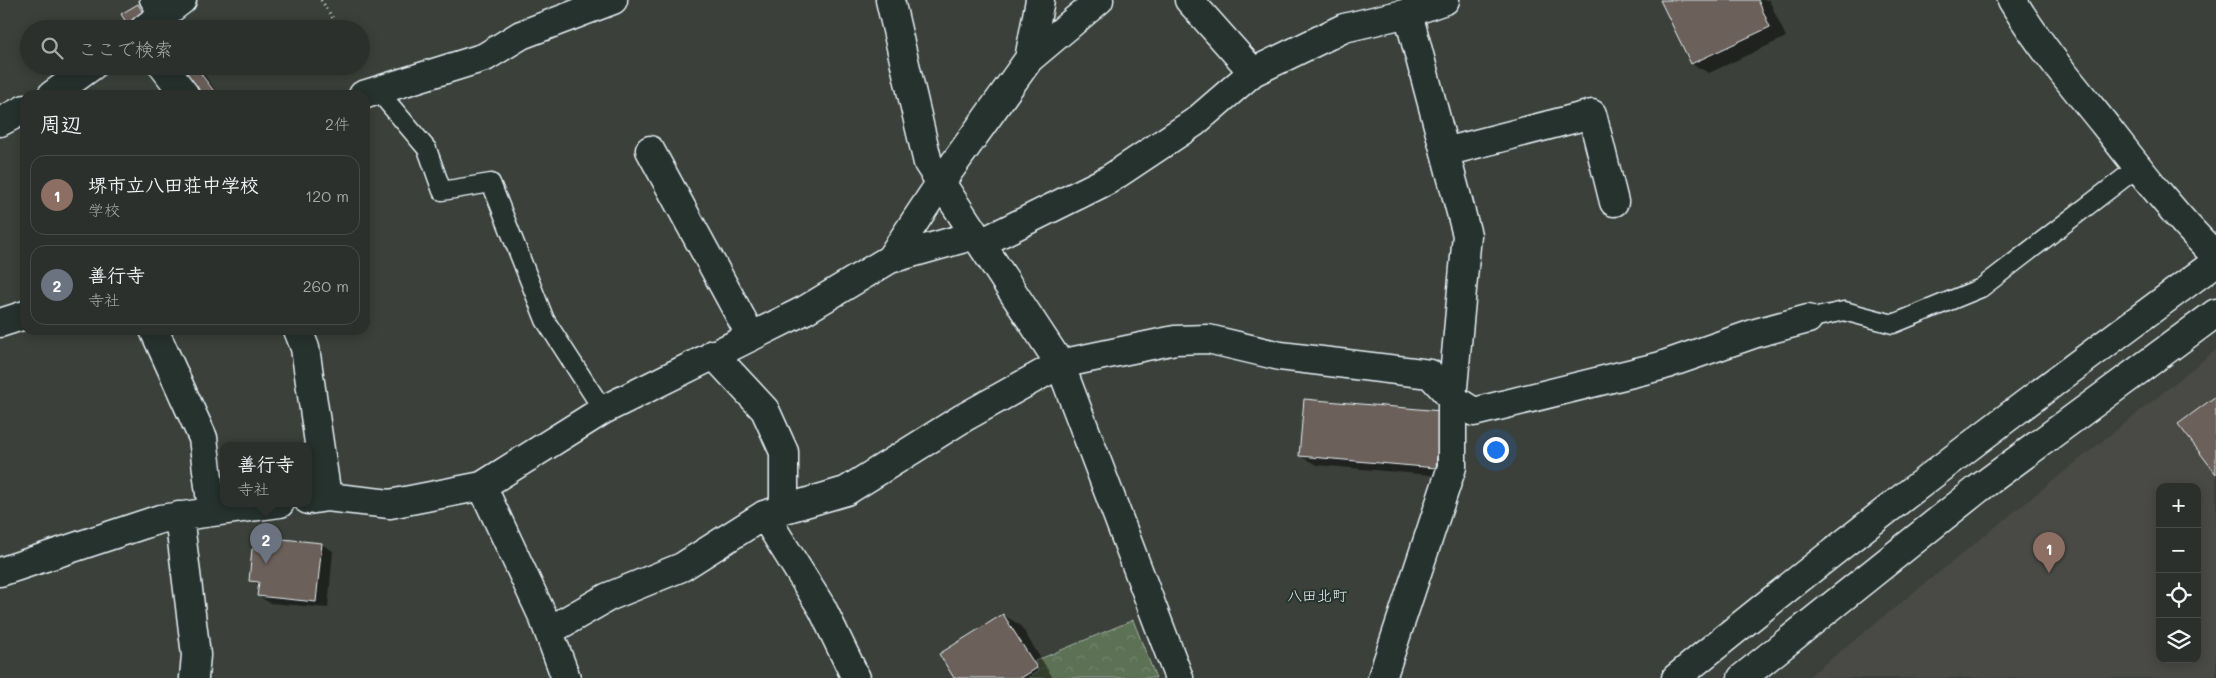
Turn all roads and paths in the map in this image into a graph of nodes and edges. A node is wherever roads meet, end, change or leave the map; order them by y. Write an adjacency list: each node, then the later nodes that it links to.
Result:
1 (182, 0): 11 (street)
2 (321, 0): 12 (path)
3 (612, 0): 19 (street)
4 (890, 0): 25 (street)
5 (1040, 0): 13 (street)
6 (1099, 0): 13 (street)
7 (1188, 0): 14 (street)
8 (1445, 0): 10 (street)
9 (2012, 0): 24 (street)
10 (1408, 12): 14 (street); 23 (street)
11 (151, 15)
12 (334, 20)
13 (1029, 58): 25 (street)
14 (1253, 72): 27 (street)
15 (80, 75): 17 (street)
16 (170, 75): 18 (street)
17 (59, 90)
18 (180, 90)
19 (371, 93): 41 (lane)
20 (20, 112): 21 (street)
21 (0, 122)
22 (650, 150): 37 (street)
23 (1445, 152): 26 (street); 40 (street)
24 (2138, 167): 28 (street); 33 (lane)
25 (942, 182): 27 (street); 29 (street)
26 (1614, 202)
27 (978, 239): 29 (street); 39 (street)
28 (2216, 256)
29 (890, 259): 37 (street)
30 (2216, 262): 55 (street)
31 (2216, 313): 56 (street)
32 (20, 316): 34 (street)
33 (1808, 319): 40 (street)
34 (0, 324)
35 (156, 335): 45 (street)
36 (300, 335): 43 (street)
37 (751, 336): 38 (street)
38 (713, 354): 41 (street); 46 (street)
39 (1060, 364): 40 (street); 46 (street); 53 (street)
40 (1452, 398): 54 (street)
41 (603, 410): 42 (street)
42 (482, 486): 43 (street); 49 (street)
43 (318, 498)
44 (241, 507): 45 (street)
45 (212, 510): 47 (street)
46 (774, 512): 49 (street); 52 (street)
47 (179, 516): 48 (street); 50 (street)
48 (0, 572)
49 (549, 631): 51 (street)
50 (194, 678)
51 (566, 678)
52 (856, 678)
53 (1179, 678)
54 (1382, 678)
55 (1676, 678)
56 (1742, 678)

